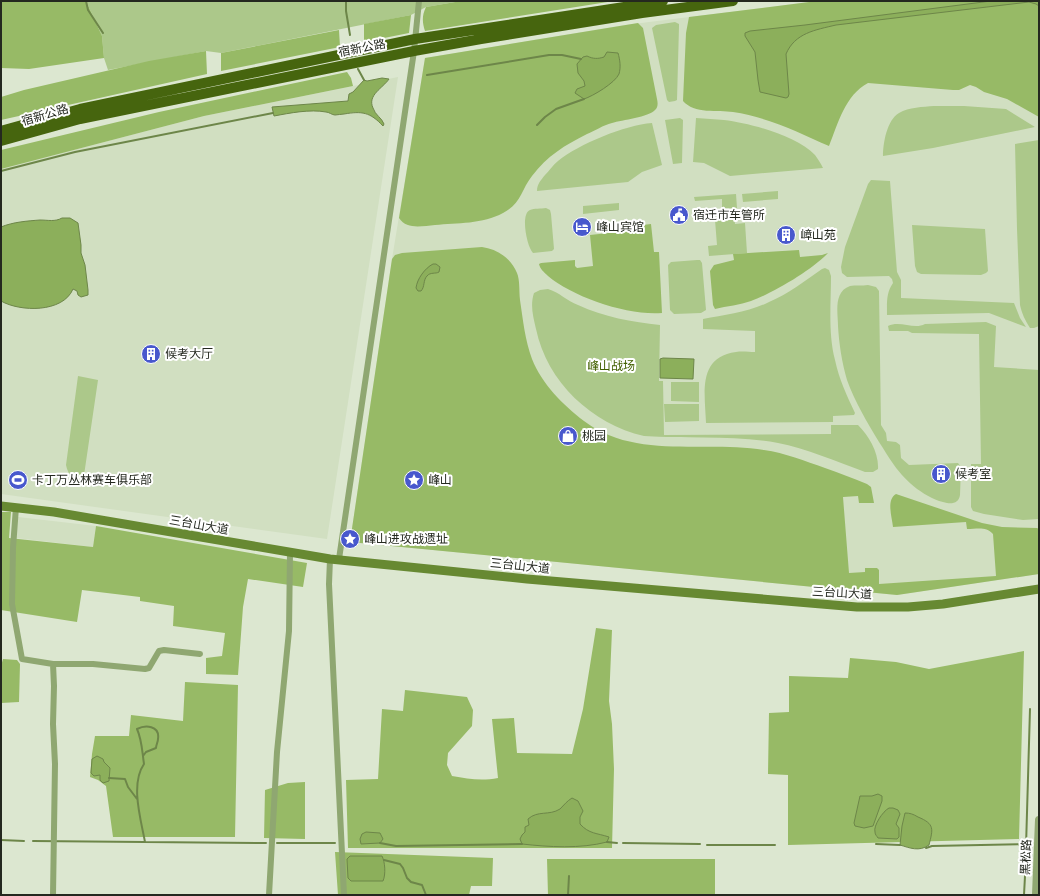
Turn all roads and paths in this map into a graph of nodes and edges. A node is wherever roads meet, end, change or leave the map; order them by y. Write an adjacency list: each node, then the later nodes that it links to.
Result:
1 (419, 1): 4 (street)
2 (663, 1): 4 (highway, 宿新公路)
3 (733, 1): 5 (highway, 宿新公路)
4 (415, 39): 5 (street); 6 (highway, 宿新公路)
5 (414, 51): 7 (highway, 宿新公路); 11 (street)
6 (1, 131)
7 (1, 141)
8 (1, 506): 9 (main road, 三台山大道)
9 (16, 507): 10 (main road, 三台山大道); 14 (street)
10 (290, 552): 11 (main road, 三台山大道); 18 (street)
11 (335, 559): 12 (main road, 三台山大道); 19 (street)
12 (1039, 589)
13 (200, 654): 14 (street)
14 (53, 664): 17 (street)
15 (1039, 820): 16 (street, 黑松路)
16 (1038, 852): 20 (street, 黑松路)
17 (53, 895)
18 (269, 895)
19 (344, 895)
20 (1036, 895)

